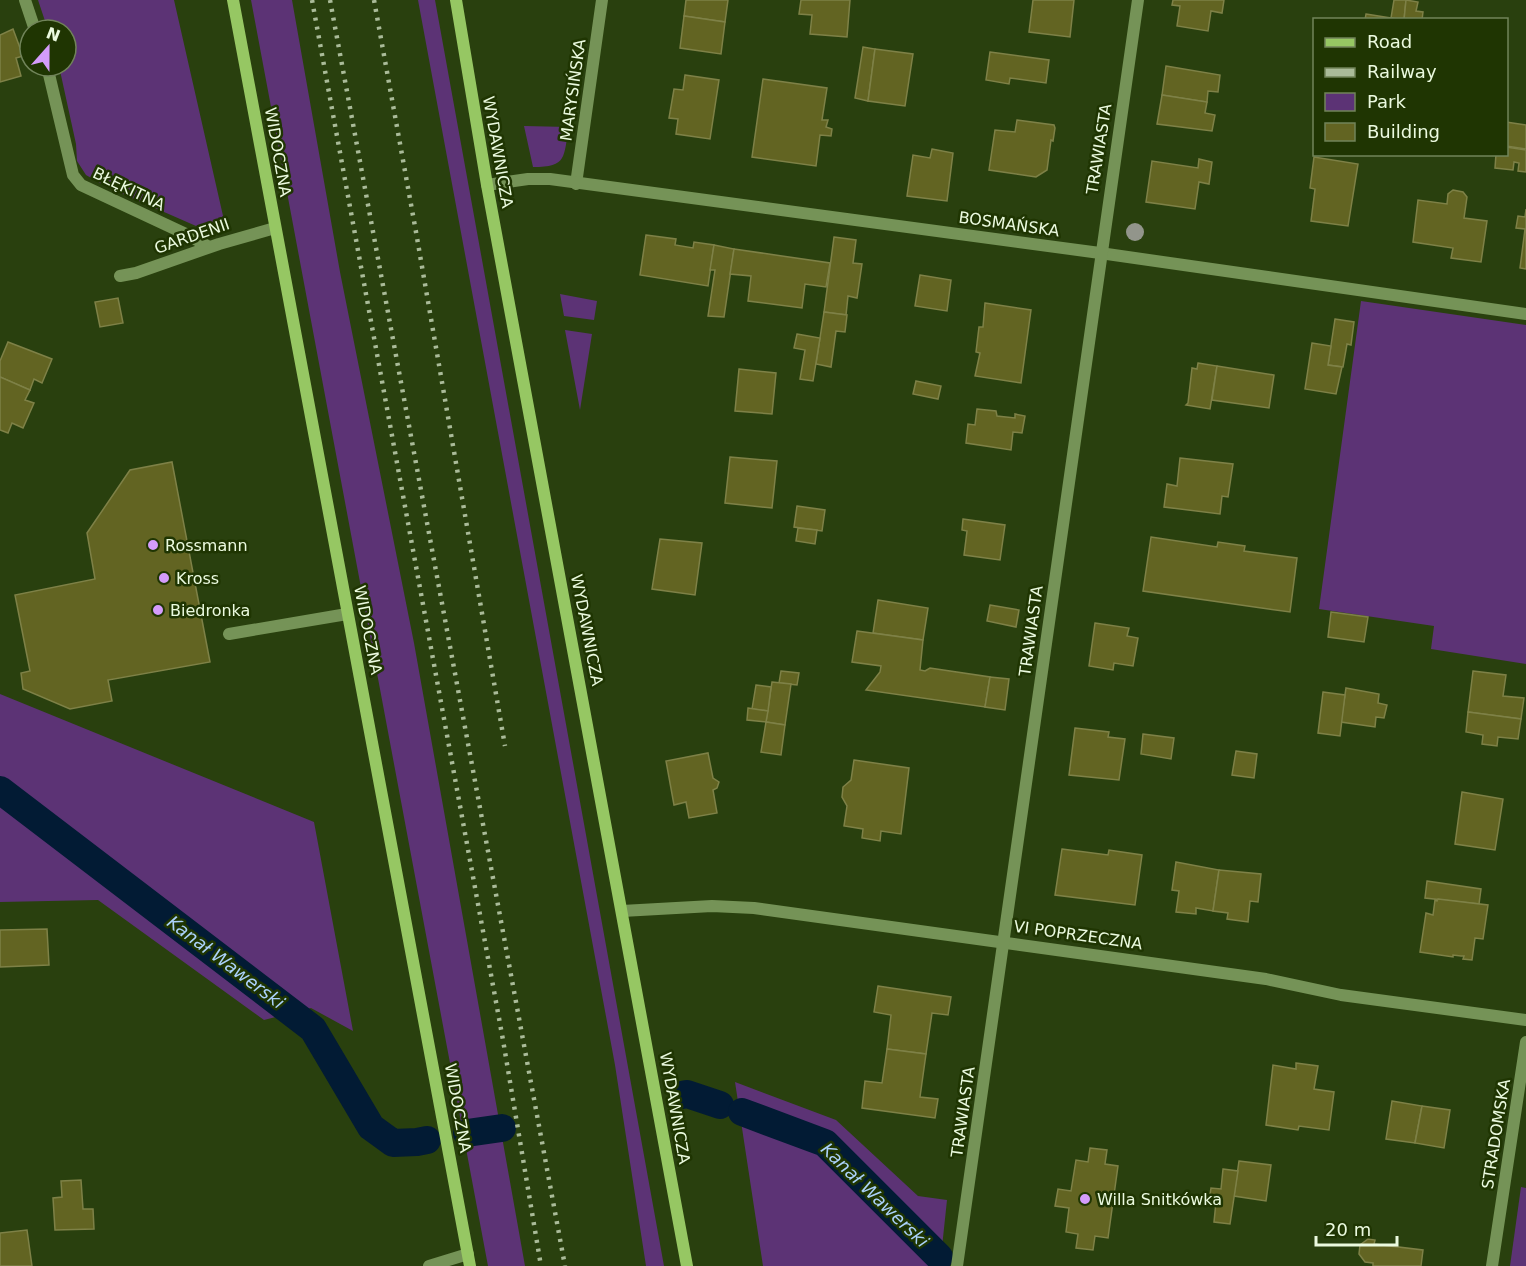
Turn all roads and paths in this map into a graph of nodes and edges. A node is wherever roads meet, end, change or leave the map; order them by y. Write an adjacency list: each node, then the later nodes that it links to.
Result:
1 (25, 0): 6 (street)
2 (233, 0): 10 (main road, WIDOCZNA)
3 (456, 0): 9 (main road, WYDAWNICZA)
4 (602, 0): 8 (street, MARYSIŃSKA)
5 (1138, 0): 12 (street, TRAWIASTA)
6 (31, 18)
7 (49, 78): 11 (street, BŁĘKITNA)
8 (576, 184): 9 (street, BOSMAŃSKA); 12 (street, BOSMAŃSKA)
9 (487, 185): 17 (main road, WYDAWNICZA)
10 (275, 228): 11 (street, GARDENII); 15 (main road, WIDOCZNA)
11 (209, 247): 13 (street, GARDENII)
12 (1100, 253): 14 (street, BOSMAŃSKA); 18 (street, TRAWIASTA)
13 (120, 276)
14 (1526, 314)
15 (347, 614): 16 (street); 21 (main road, WIDOCZNA)
16 (229, 634)
17 (622, 911): 18 (street, VI POPRZECZNA); 23 (main road, WYDAWNICZA)
18 (1005, 942): 19 (street, VI POPRZECZNA); 24 (street, TRAWIASTA)
19 (1526, 1020)
20 (1526, 1042): 25 (street, STRADOMSKA)
21 (469, 1260): 22 (street)
22 (429, 1266)
23 (687, 1266)
24 (957, 1266)
25 (1492, 1266)

